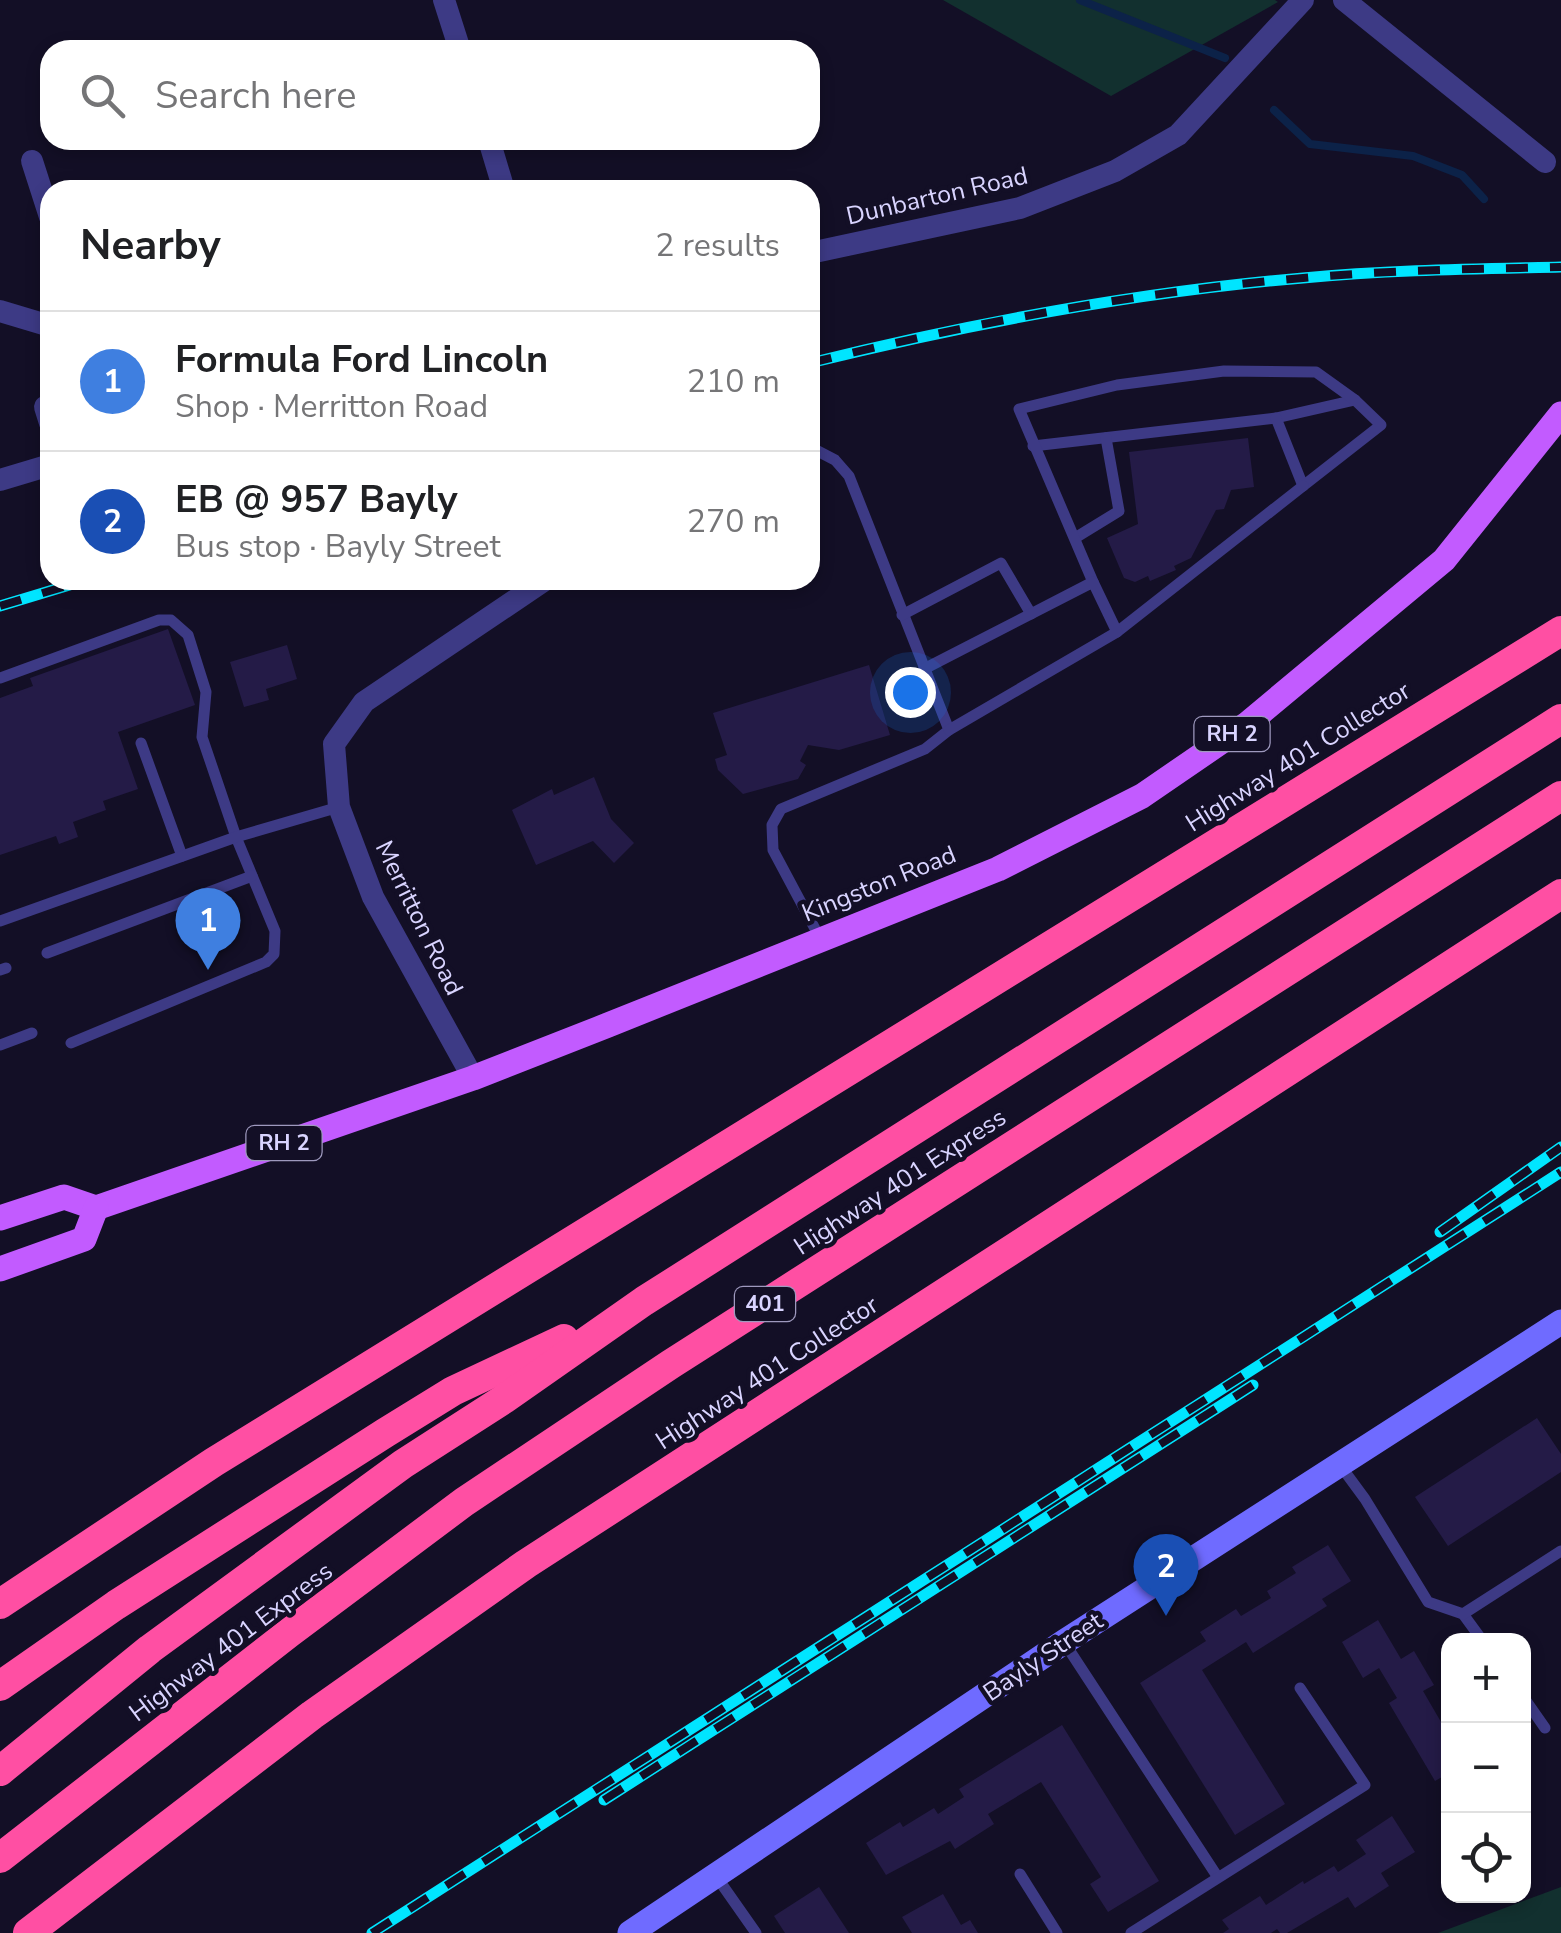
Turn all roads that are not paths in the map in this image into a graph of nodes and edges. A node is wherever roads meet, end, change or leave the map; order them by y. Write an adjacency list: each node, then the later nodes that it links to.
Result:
1 (444, 0): 4 (street)
2 (1303, 0): 10 (street, Dunbarton Road)
3 (1344, 0): 7 (street)
4 (457, 40)
5 (492, 150): 8 (street)
6 (32, 161): 9 (street)
7 (1545, 162)
8 (501, 180)
9 (40, 186)
10 (820, 252)
11 (0, 311): 12 (street)
12 (40, 323)
13 (1355, 400): 15 (lane); 17 (lane); 21 (lane)
14 (1561, 414): 41 (main road, Kingston Road / RH 2)
15 (1276, 418): 16 (lane); 21 (lane)
16 (1106, 438): 17 (lane); 22 (lane)
17 (1032, 446): 22 (lane)
18 (820, 452): 26 (lane)
19 (40, 467): 20 (street)
20 (0, 480)
21 (1303, 486): 28 (lane)
22 (1075, 538): 23 (lane)
23 (1093, 582): 25 (lane); 28 (lane)
24 (530, 590): 35 (street, Merritton Road)
25 (1031, 614): 26 (lane); 29 (lane)
26 (902, 615): 29 (lane)
27 (1561, 630): 54 (highway, Highway 401 Collector)
28 (1117, 632): 32 (lane)
29 (924, 668): 32 (lane)
30 (0, 678): 36 (lane)
31 (1561, 719): 50 (highway, Highway 401 Express / 401)
32 (950, 730): 41 (lane)
33 (141, 744): 37 (lane)
34 (1561, 796): 63 (highway, Highway 401 Express / 401)
35 (338, 807): 36 (lane); 46 (street, Merritton Road)
36 (236, 837): 37 (lane); 38 (lane)
37 (182, 856): 40 (lane)
38 (252, 876): 42 (lane); 44 (lane)
39 (1561, 894): 67 (highway, Highway 401 Collector)
40 (0, 921)
41 (822, 940): 46 (main road, Kingston Road / RH 2)
42 (46, 953)
43 (32, 1033): 45 (lane)
44 (71, 1042)
45 (0, 1046)
46 (472, 1078): 47 (main road, Kingston Road / RH 2)
47 (96, 1208): 48 (main road, Kingston Road / RH 2); 49 (main road)
48 (0, 1218)
49 (0, 1269)
50 (644, 1301): 58 (highway); 62 (highway, Highway 401 Express / 401)
51 (1561, 1322): 52 (main road, Bayly Street)
52 (1340, 1465): 55 (lane); 57 (main road, Bayly Street)
53 (1561, 1552): 55 (lane)
54 (0, 1604)
55 (1463, 1614): 56 (lane)
56 (1477, 1633)
57 (1064, 1642): 65 (main road, Bayly Street); 66 (lane)
58 (0, 1686)
59 (1300, 1688): 66 (lane)
60 (1531, 1708): 61 (lane)
61 (1545, 1728)
62 (0, 1771)
63 (0, 1858)
64 (1020, 1874): 70 (lane)
65 (716, 1876): 68 (main road, Bayly Street); 69 (lane)
66 (1217, 1876): 71 (lane)
67 (28, 1933)
68 (630, 1933)
69 (756, 1933)
70 (1057, 1933)
71 (1131, 1933)

